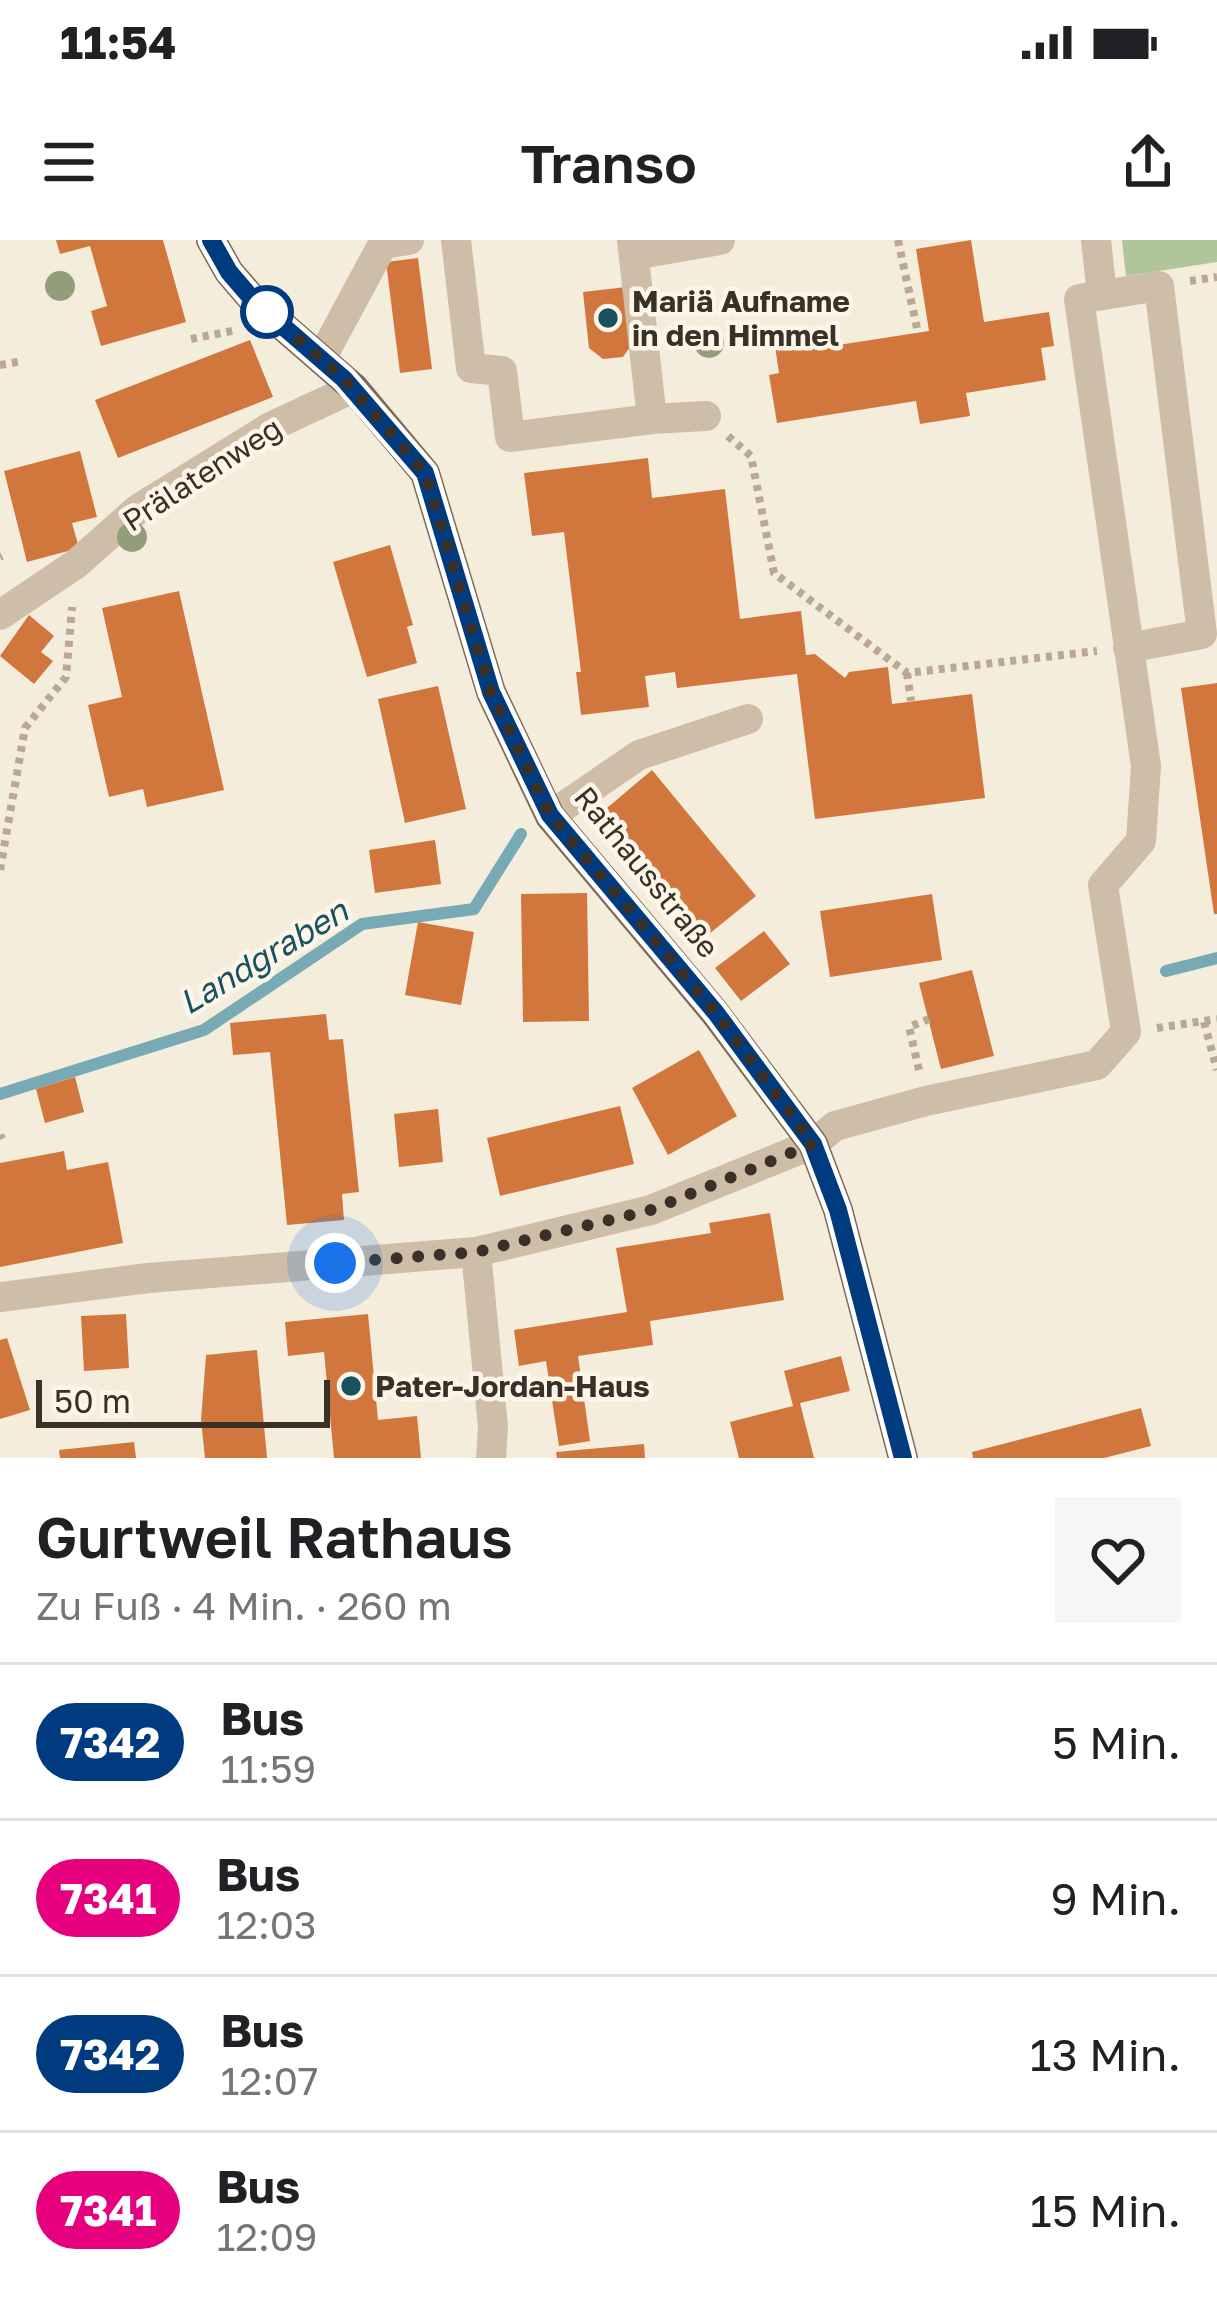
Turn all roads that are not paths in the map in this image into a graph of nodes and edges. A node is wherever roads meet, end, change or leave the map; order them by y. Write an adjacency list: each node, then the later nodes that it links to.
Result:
1 (212, 240): 8 (main road, Rathausstraße)
2 (409, 240): 8 (street)
3 (456, 240): 11 (street)
4 (720, 240): 6 (street)
5 (1096, 240): 7 (street)
6 (633, 248): 11 (street)
7 (1102, 295): 13 (street); 13 (street)
8 (321, 359): 9 (main road, Rathausstraße)
9 (354, 388): 12 (street, Prälatenweg); 15 (main road, Rathausstraße)
10 (706, 416): 11 (street)
11 (652, 419)
12 (0, 615)
13 (1129, 648): 16 (street)
14 (748, 719): 15 (street)
15 (550, 815): 16 (main road, Rathausstraße)
16 (813, 1144): 17 (street); 20 (main road, Rathausstraße)
17 (476, 1252): 18 (street); 19 (street)
18 (0, 1297)
19 (491, 1458)
20 (903, 1458)

